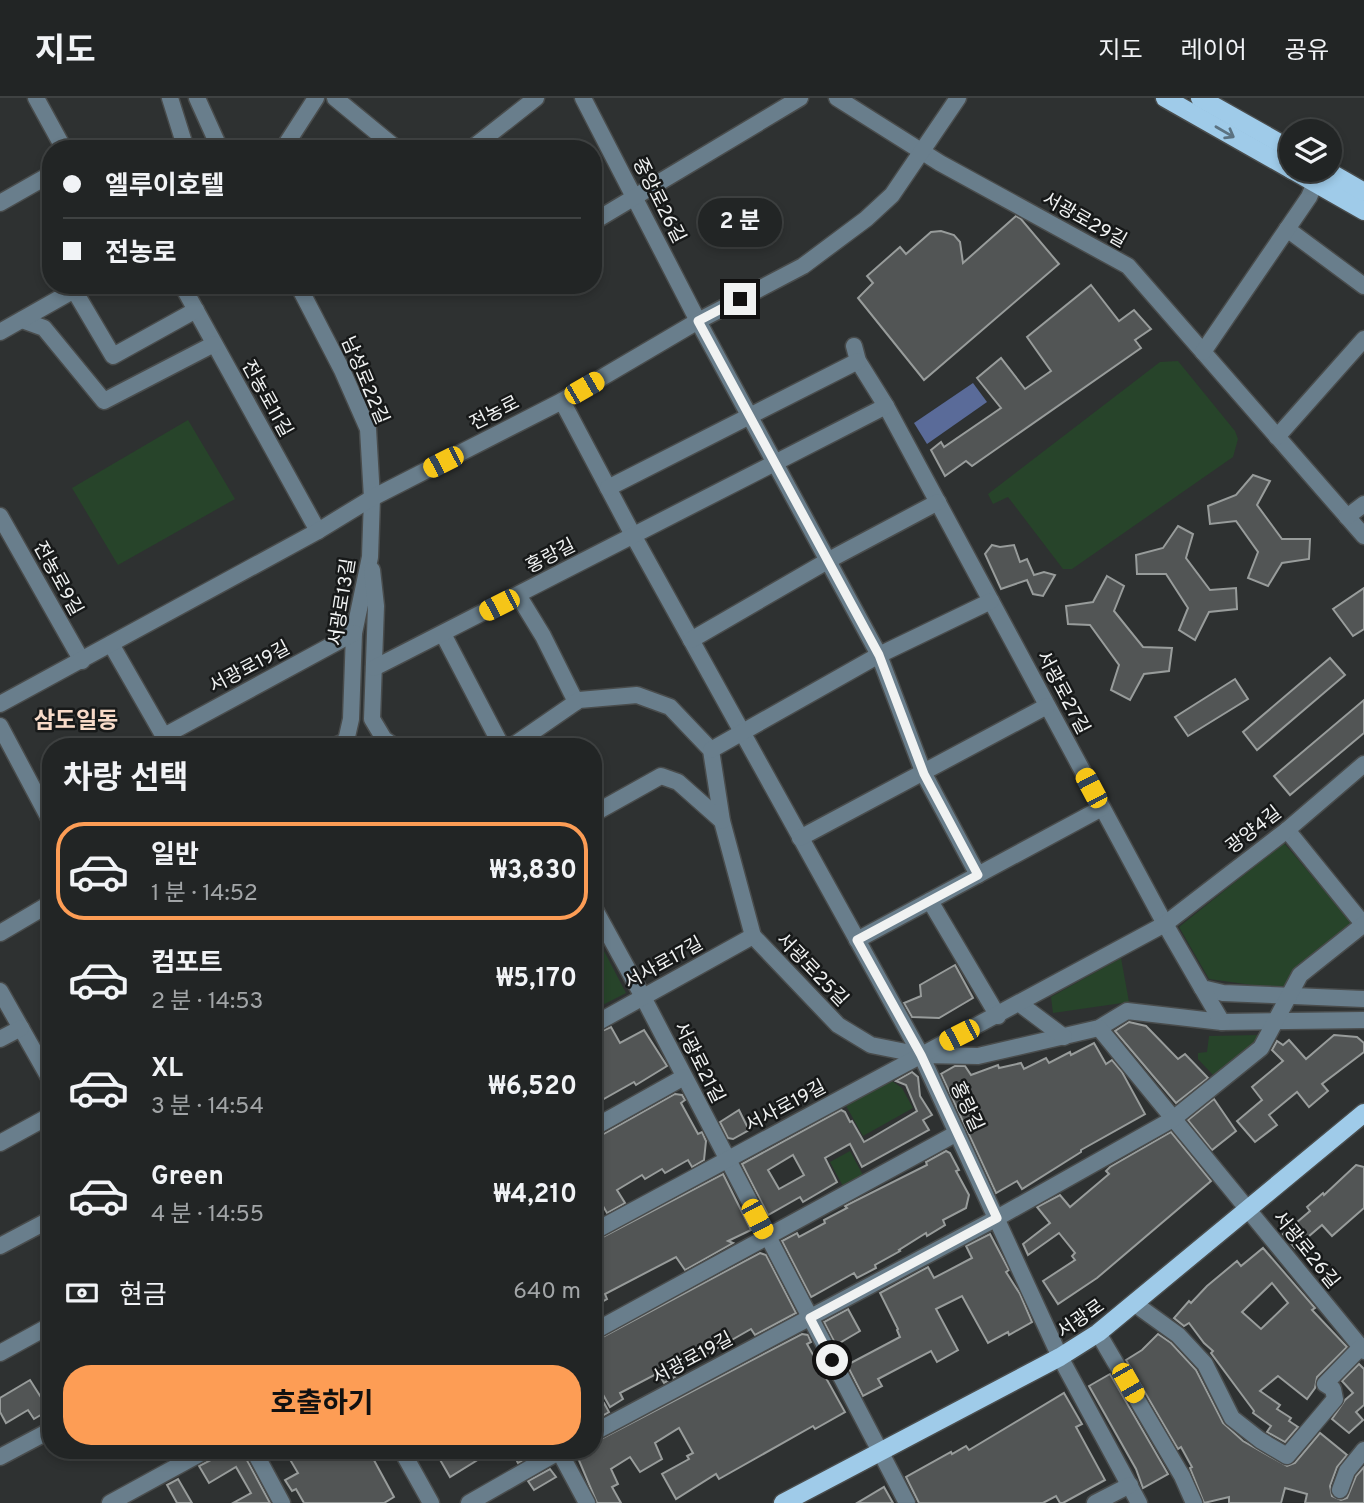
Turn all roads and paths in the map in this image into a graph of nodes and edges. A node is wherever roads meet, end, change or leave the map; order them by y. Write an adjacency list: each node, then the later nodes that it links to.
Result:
1 (36, 98): 14 (street)
2 (170, 98): 15 (street)
3 (197, 98): 16 (street)
4 (316, 98): 17 (street)
5 (335, 98): 18 (street)
6 (583, 98): 28 (street, 중앙로26길)
7 (800, 98): 28 (street)
8 (837, 98): 21 (street, 서광로29길)
9 (958, 98): 21 (street, 전농로)
10 (1165, 98): 22 (main road, one-way to 22)
11 (1200, 98): 13 (main road)
12 (527, 100): 19 (street)
13 (1221, 103): 20 (main road)
14 (59, 140)
15 (183, 140)
16 (216, 140)
17 (290, 140)
18 (386, 140)
19 (481, 140)
20 (1279, 141)
21 (923, 151): 40 (street, 전농로); 44 (street, 서광로29길)
22 (1279, 163)
23 (42, 179): 29 (street)
24 (1317, 182): 32 (street)
25 (1328, 182): 30 (main road)
26 (1336, 182): 27 (main road)
27 (1364, 192)
28 (636, 198): 31 (street); 40 (street, 중앙로26길)
29 (0, 203)
30 (1364, 211)
31 (602, 217)
32 (1287, 229): 33 (street); 44 (street)
33 (1364, 286)
34 (68, 294): 39 (street)
35 (82, 294): 38 (street)
36 (187, 294): 38 (street, 전농로11길)
37 (304, 294): 51 (street, 남성로22길)
38 (196, 310): 43 (street, 전농로11길)
39 (22, 320): 41 (street); 43 (street)
40 (698, 321): 45 (street, 전농로); 47 (street)
41 (0, 332)
42 (1364, 339): 48 (street)
43 (214, 344): 56 (street, 전농로11길)
44 (1203, 352): 48 (street, 서광로29길)
45 (562, 401): 50 (street, 홍랑길); 51 (street, 전농로)
46 (886, 405): 47 (street, 서광로27길); 49 (street); 52 (street, 서광로27길)
47 (751, 415): 49 (street); 50 (street)
48 (1277, 437): 55 (street, 서광로29길)
49 (776, 461): 57 (street); 60 (street)
50 (608, 488): 57 (street, 홍랑길)
51 (372, 498): 56 (street, 전농로); 59 (street, 서광로13길)
52 (938, 502): 60 (street); 62 (street, 서광로27길)
53 (1364, 504): 55 (street)
54 (0, 516): 68 (street, 전농로9길)
55 (1348, 517): 58 (street, 서광로29길)
56 (318, 531): 66 (street, 전농로)
57 (633, 535): 61 (street, 홍랑길); 65 (street, 홍랑길)
58 (1364, 536)
59 (370, 557): 63 (street, 서광로13길); 69 (street)
60 (829, 560): 65 (street); 67 (street)
61 (517, 595): 64 (street, 홍랑길); 70 (street)
62 (991, 601): 67 (street); 72 (street, 서광로27길)
63 (354, 633): 73 (street, 서광로13길); 78 (street, 서광로19길)
64 (443, 634): 69 (street, 홍랑길); 81 (street)
65 (691, 640): 76 (street, 홍랑길)
66 (111, 644): 68 (street, 전농로); 77 (street, 서광로19길)
67 (879, 655): 76 (street); 85 (street)
68 (82, 661): 71 (street, 전농로)
69 (374, 668): 74 (street)
70 (576, 702): 82 (street); 83 (street)
71 (0, 704)
72 (1047, 706): 85 (street); 87 (street, 서광로27길)
73 (351, 719): 74 (street); 79 (street, 서광로13길)
74 (372, 719): 80 (street)
75 (0, 726): 86 (street)
76 (742, 733): 83 (street); 91 (street, 홍랑길)
77 (165, 738)
78 (174, 738)
79 (347, 738)
80 (383, 738)
81 (497, 738)
82 (524, 738)
83 (711, 750): 89 (street, 서광로25길)
84 (1364, 764): 90 (street, 광양4길)
85 (924, 774): 91 (street); 92 (street)
86 (42, 805)
87 (1102, 808): 92 (street); 95 (street, 서광로27길)
88 (602, 809): 89 (street)
89 (722, 821): 99 (street, 서광로25길)
90 (1287, 830): 95 (street, 광양4길); 96 (street)
91 (800, 838): 100 (street, 홍랑길)
92 (978, 875): 93 (street)
93 (930, 901): 100 (street); 107 (street)
94 (42, 908): 98 (street)
95 (1165, 924): 101 (street, 서광로27길); 106 (street, 서사로19길)
96 (1364, 924): 103 (street)
97 (602, 925): 104 (street, 서광로21길)
98 (0, 933)
99 (753, 936): 104 (street, 서사로17길); 116 (street, 서광로25길)
100 (857, 940): 116 (street, 홍랑길)
101 (1202, 988): 103 (street); 111 (street, 서광로27길)
102 (0, 991): 112 (street)
103 (1289, 996): 105 (street); 110 (street)
104 (643, 997): 108 (street, 서사로17길); 118 (street, 서광로21길)
105 (1364, 999)
106 (1020, 1004): 107 (street, 서사로19길); 114 (street)
107 (998, 1016): 116 (street, 서사로19길)
108 (602, 1019)
109 (1364, 1020): 110 (street, 서광로25길)
110 (1276, 1021): 111 (street, 서광로25길); 119 (street)
111 (1222, 1022): 113 (street, 서광로25길)
112 (21, 1028): 115 (street); 117 (street)
113 (1099, 1028): 114 (street, 서광로25길); 119 (street)
114 (1064, 1037): 116 (street, 서광로25길)
115 (0, 1039)
116 (921, 1055): 123 (street, 홍랑길); 125 (street, 서사로19길)
117 (42, 1065)
118 (684, 1077): 122 (street); 125 (street, 서광로21길)
119 (1173, 1119): 126 (street); 127 (street)
120 (42, 1120): 124 (street)
121 (1362, 1120): 126 (main road, 서광로)
122 (602, 1123)
123 (957, 1133): 127 (street, 홍랑길); 130 (street)
124 (0, 1143)
125 (726, 1160): 129 (street, 서사로19길); 130 (street, 서광로21길)
126 (1248, 1210): 132 (main road, 서광로); 137 (street, 서광로26길)
127 (997, 1218): 133 (street); 139 (street, 홍랑길)
128 (42, 1224): 131 (street)
129 (602, 1227)
130 (767, 1238): 133 (street, 서광로21길); 134 (street)
131 (0, 1246)
132 (1135, 1304): 136 (main road, 서광로); 137 (street, 서광로26길)
133 (810, 1318): 140 (street, 서광로19길); 143 (street, 서광로21길)
134 (602, 1327)
135 (42, 1330): 138 (street)
136 (1098, 1333): 139 (main road, 서광로); 161 (street)
137 (1362, 1349)
138 (0, 1353)
139 (1060, 1357): 143 (main road, 서광로); 150 (street, 홍랑길)
140 (602, 1428)
141 (42, 1435): 144 (street)
142 (1364, 1450): 151 (street)
143 (880, 1451): 157 (main road, 서광로); 158 (street, 서광로21길)
144 (0, 1457)
145 (190, 1459): 152 (street)
146 (258, 1459): 153 (street)
147 (406, 1459): 154 (street)
148 (545, 1459): 155 (street)
149 (563, 1459): 156 (street)
150 (1130, 1485): 159 (street); 160 (street, 홍랑길)
151 (1340, 1490)
152 (110, 1503)
153 (282, 1503)
154 (431, 1503)
155 (469, 1503)
156 (587, 1503)
157 (783, 1503)
158 (906, 1503)
159 (1095, 1503)
160 (1139, 1503)
161 (1194, 1503)

